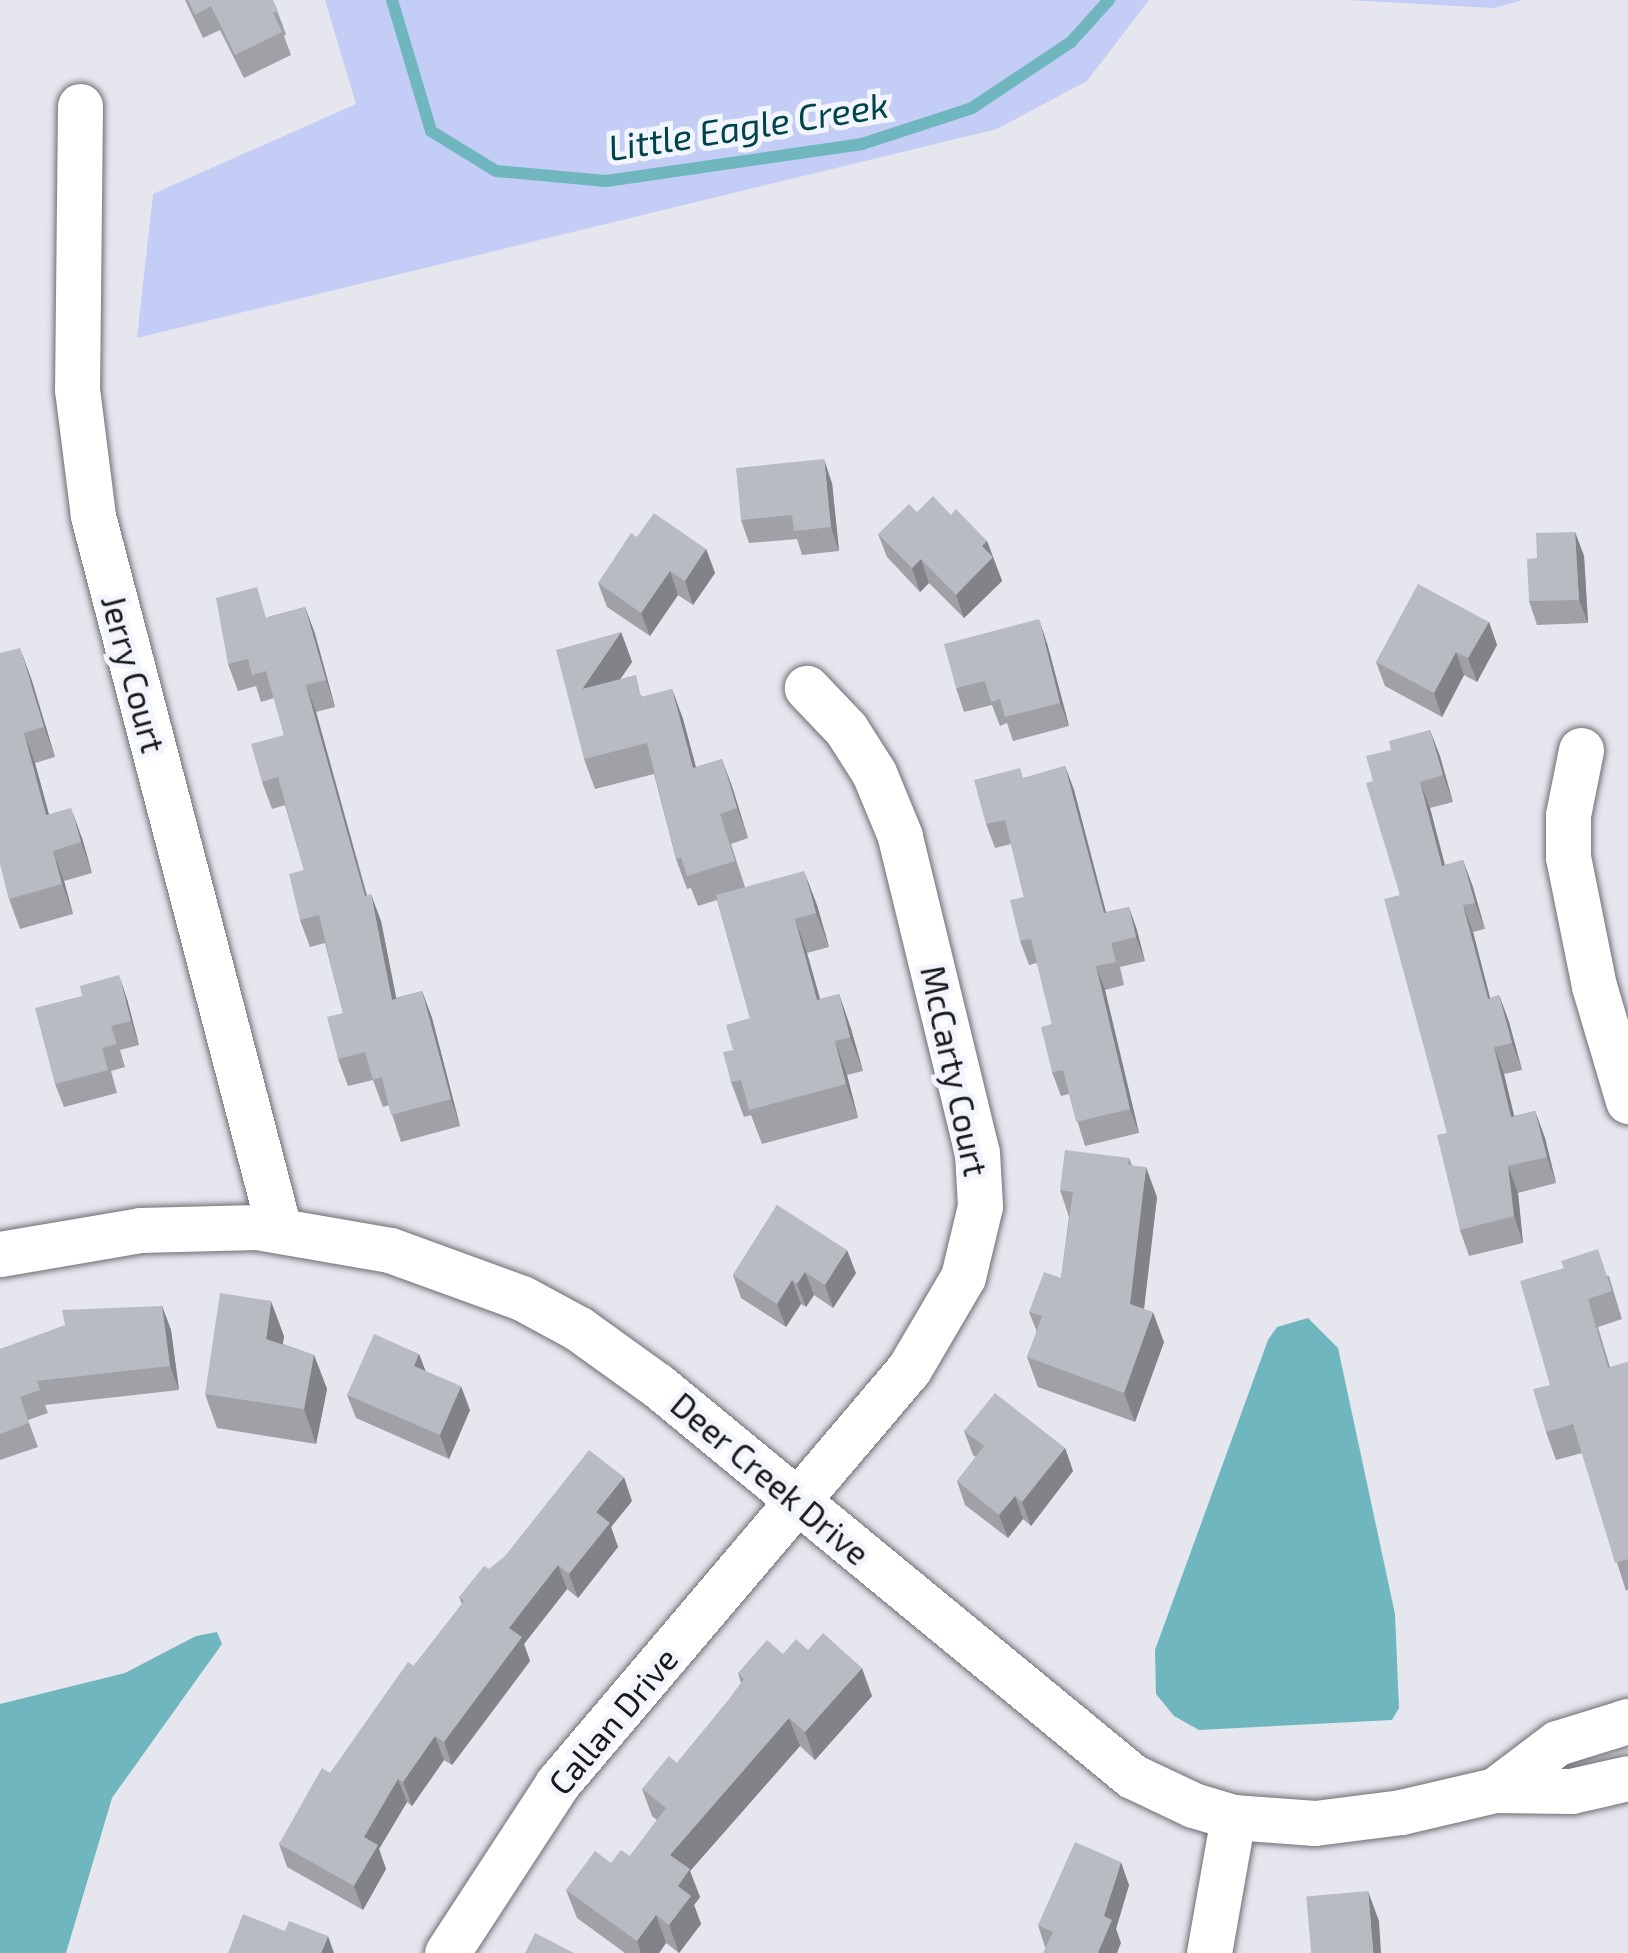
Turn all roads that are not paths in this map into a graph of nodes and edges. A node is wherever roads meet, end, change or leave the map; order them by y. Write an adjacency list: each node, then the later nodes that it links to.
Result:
1 (80, 106): 5 (street, Jerry Court)
2 (807, 688): 7 (street, McCarty Court)
3 (1580, 750): 4 (street)
4 (1628, 1101)
5 (279, 1229): 6 (street, Deer Creek Drive); 7 (street, Deer Creek Drive)
6 (0, 1254)
7 (800, 1504): 11 (street, Deer Creek Drive); 12 (street, Callan Drive)
8 (1628, 1721): 10 (street, Deer Creek Drive)
9 (1628, 1778): 10 (street, Deer Creek Drive)
10 (1495, 1790): 11 (street, Deer Creek Drive)
11 (1233, 1816): 13 (street)
12 (447, 1953)
13 (1209, 1953)

